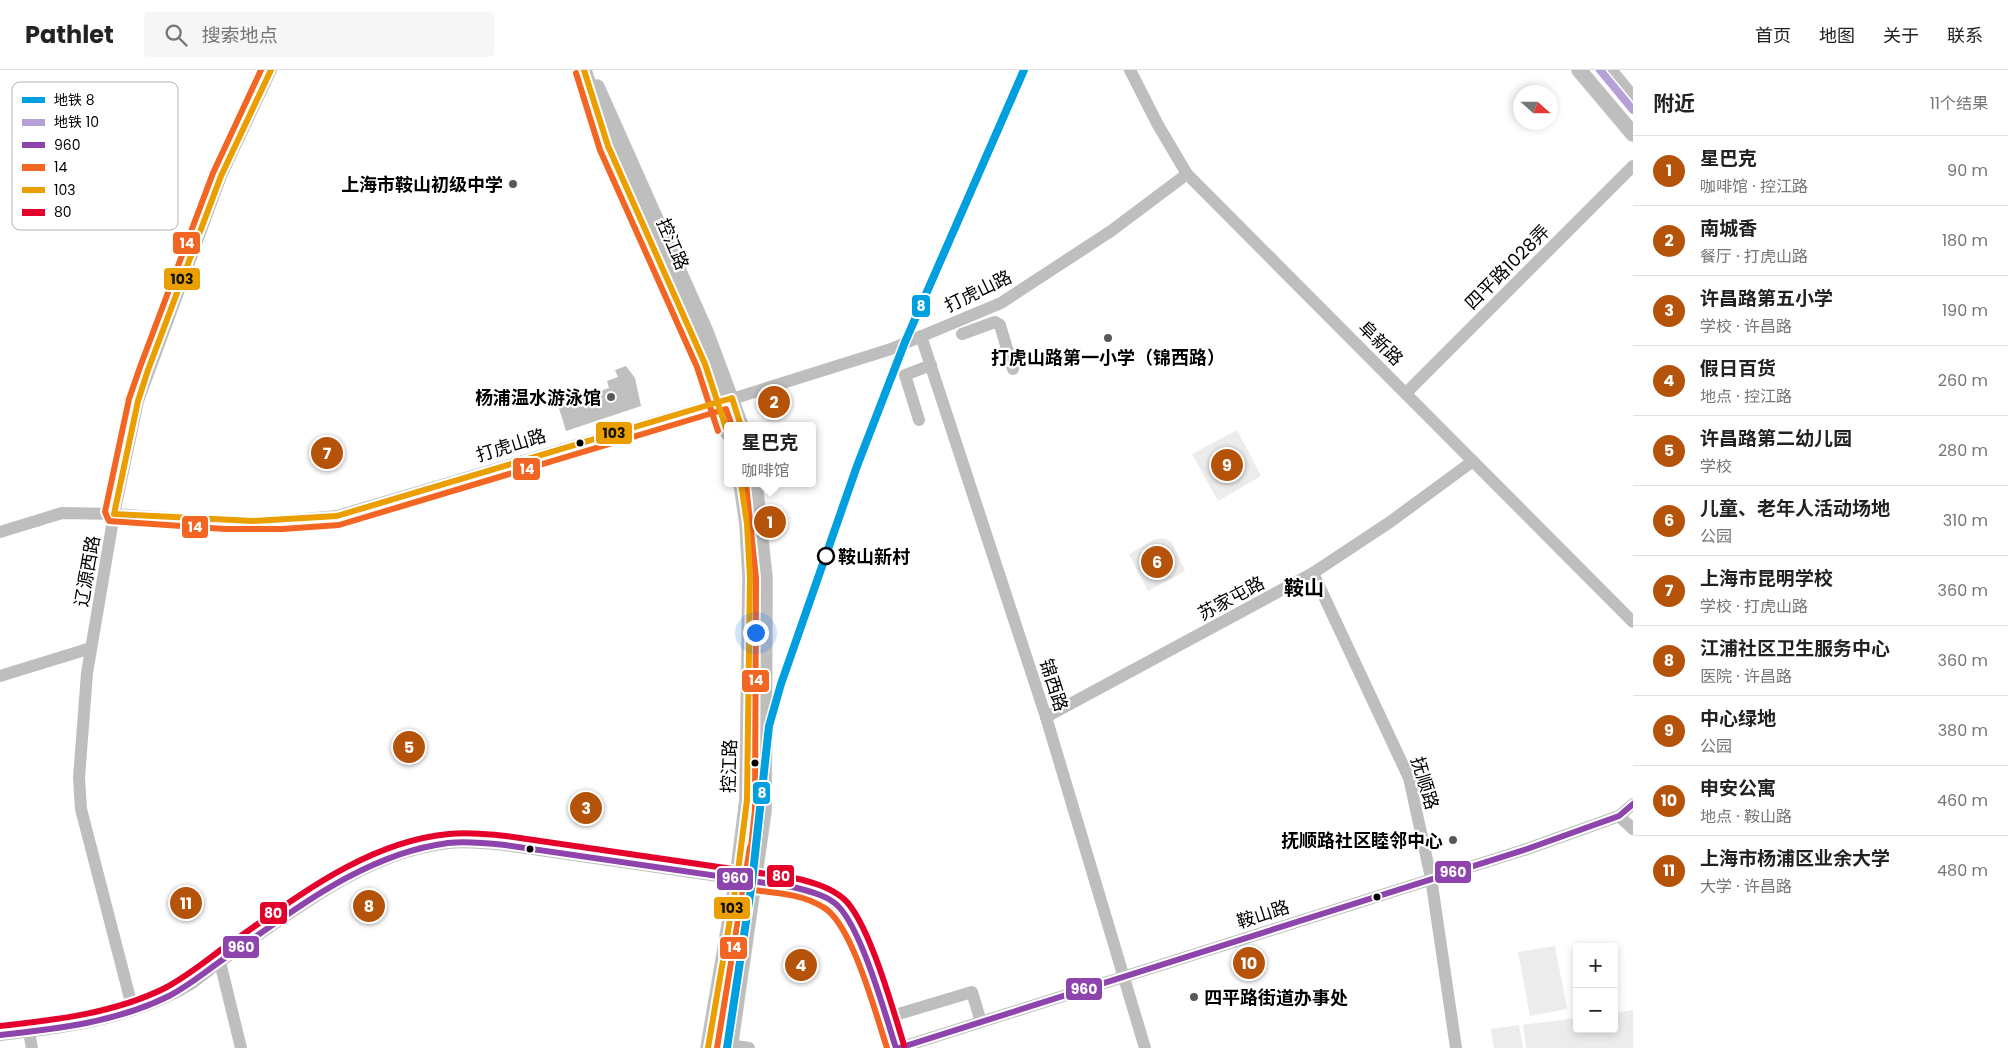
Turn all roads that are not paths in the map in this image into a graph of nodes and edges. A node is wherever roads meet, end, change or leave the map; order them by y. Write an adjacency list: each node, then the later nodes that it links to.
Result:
1 (271, 70): 27 (street, 辽源西路)
2 (585, 70): 19 (main road, 控江路); 20 (main road, 控江路)
3 (1130, 70): 13 (street, 阜新路)
4 (1579, 70): 11 (main road)
5 (1593, 70): 10 (main road)
6 (1609, 70): 9 (main road)
7 (1622, 70): 8 (main road)
8 (1633, 84)
9 (1633, 99)
10 (1633, 119)
11 (1633, 134)
12 (1633, 166): 18 (street, 四平路1028弄)
13 (1187, 174): 15 (street, 打虎山路); 18 (street, 阜新路)
14 (962, 334): 17 (street)
15 (921, 336): 16 (street, 锦西路); 19 (street, 打虎山路)
16 (931, 365): 21 (street); 33 (street, 锦西路)
17 (1012, 369)
18 (1406, 393): 24 (street, 阜新路)
19 (732, 398): 20 (street, 打虎山路); 22 (main road, 控江路)
20 (716, 404): 23 (main road, 控江路); 27 (street, 打虎山路)
21 (919, 420)
22 (740, 422)
23 (724, 423)
24 (1472, 461): 29 (street, 苏家屯路); 30 (street, 阜新路)
25 (742, 487): 38 (main road, 控江路)
26 (755, 487): 39 (main road, 控江路)
27 (114, 514): 28 (street, 打虎山路); 31 (street, 辽源西路)
28 (0, 532)
29 (1314, 573): 33 (street, 苏家屯路); 37 (street, 抚顺路)
30 (1633, 622)
31 (91, 648): 32 (street); 42 (street, 辽源西路)
32 (0, 676)
33 (1046, 717): 41 (street, 锦西路)
34 (1633, 804): 35 (street, 鞍山路)
35 (1619, 816): 36 (street); 37 (street, 鞍山路)
36 (1633, 830)
37 (1431, 878): 41 (street, 鞍山路); 54 (street, 抚顺路)
38 (737, 879): 39 (street); 40 (street); 47 (main road, 控江路)
39 (755, 881): 43 (street); 48 (main road, 控江路)
40 (220, 962): 42 (street); 50 (street)
41 (1124, 978): 44 (street, 鞍山路); 53 (street, 锦西路)
42 (133, 1010): 45 (street)
43 (886, 1018): 44 (street); 52 (street)
44 (981, 1022): 52 (street, 鞍山路)
45 (29, 1032): 46 (street); 49 (street)
46 (0, 1035)
47 (708, 1045): 48 (street)
48 (730, 1046): 51 (street)
49 (32, 1048)
50 (241, 1048)
51 (749, 1048)
52 (898, 1048)
53 (1145, 1048)
54 (1456, 1048)

